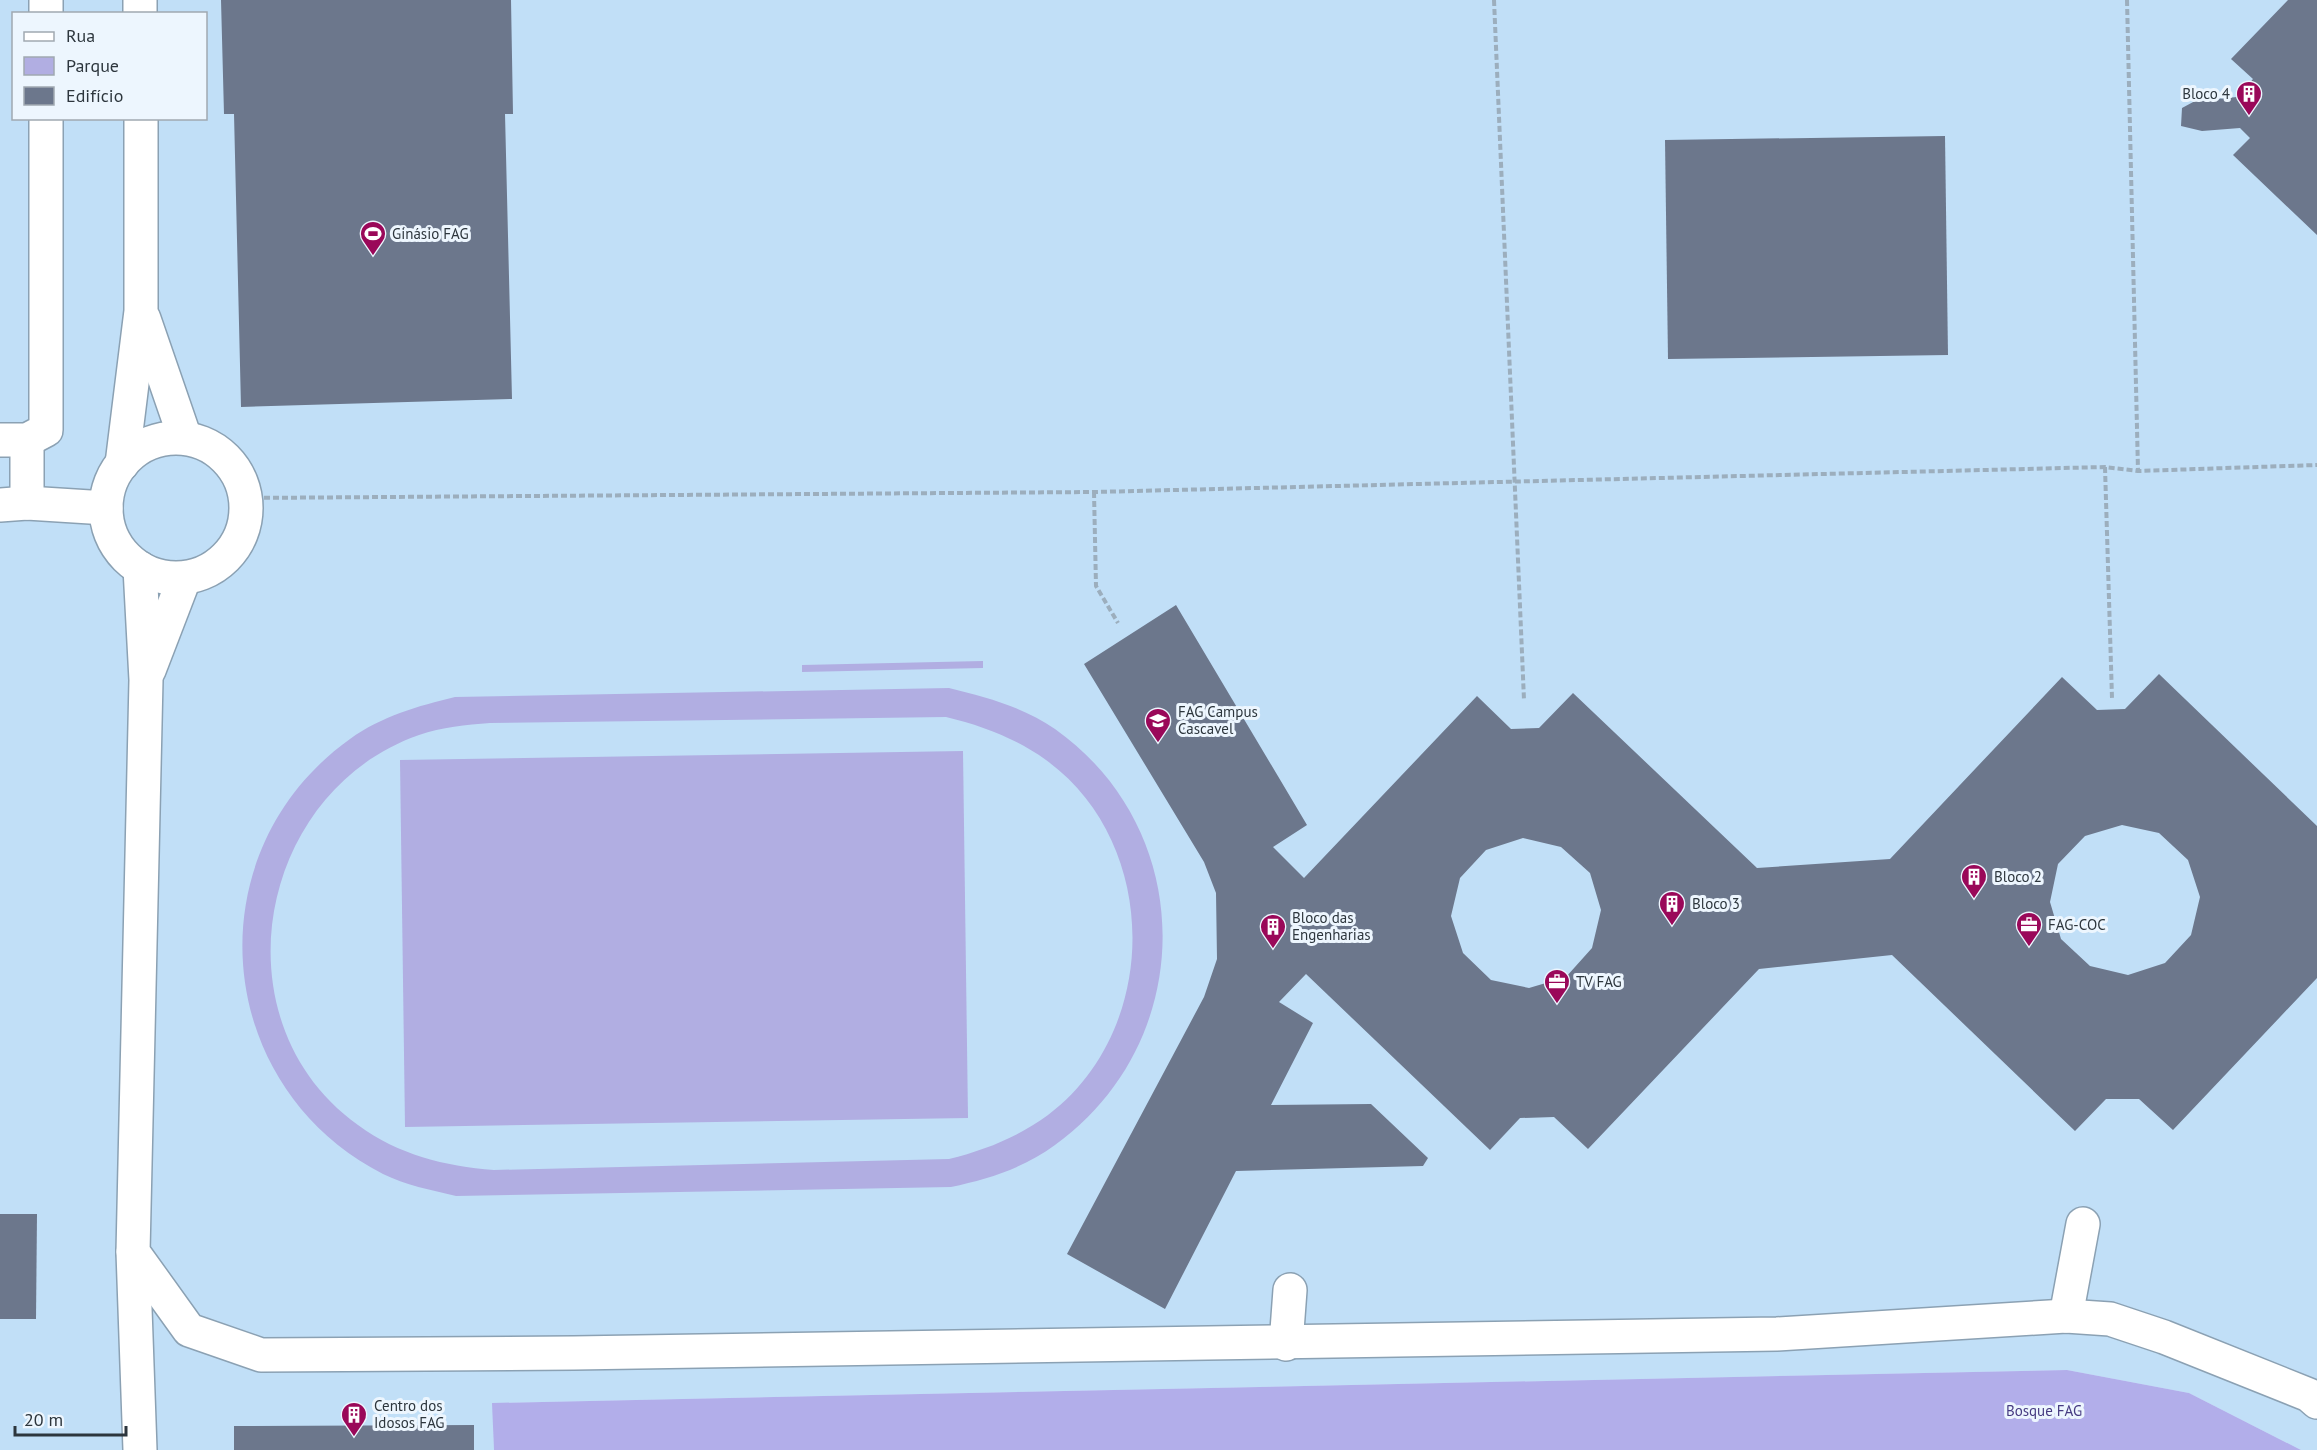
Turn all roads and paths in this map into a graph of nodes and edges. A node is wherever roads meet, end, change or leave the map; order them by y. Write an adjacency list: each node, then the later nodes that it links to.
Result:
1 (1494, 0): 12 (path)
2 (2127, 0): 11 (path)
3 (46, 120): 7 (lane)
4 (141, 120): 5 (lane)
5 (141, 311): 6 (lane); 8 (lane)
6 (185, 438): 8 (lane); 14 (lane)
7 (14, 440): 15 (lane)
8 (122, 464): 16 (lane)
9 (2317, 465): 11 (path)
10 (2105, 467): 11 (path); 12 (path); 21 (path)
11 (2138, 471)
12 (1515, 483): 13 (path); 22 (path)
13 (1094, 492): 14 (path); 19 (path)
14 (246, 498): 18 (lane)
15 (13, 504): 16 (lane)
16 (106, 508): 17 (lane)
17 (140, 568): 18 (lane); 20 (lane)
18 (184, 579): 20 (lane)
19 (1118, 623)
20 (146, 680): 24 (lane)
21 (2112, 698)
22 (1524, 699)
23 (2083, 1224): 26 (lane)
24 (133, 1252): 27 (lane); 29 (lane)
25 (1290, 1290): 27 (lane)
26 (2066, 1316): 27 (lane); 28 (lane)
27 (1286, 1344)
28 (2317, 1402)
29 (140, 1450)

